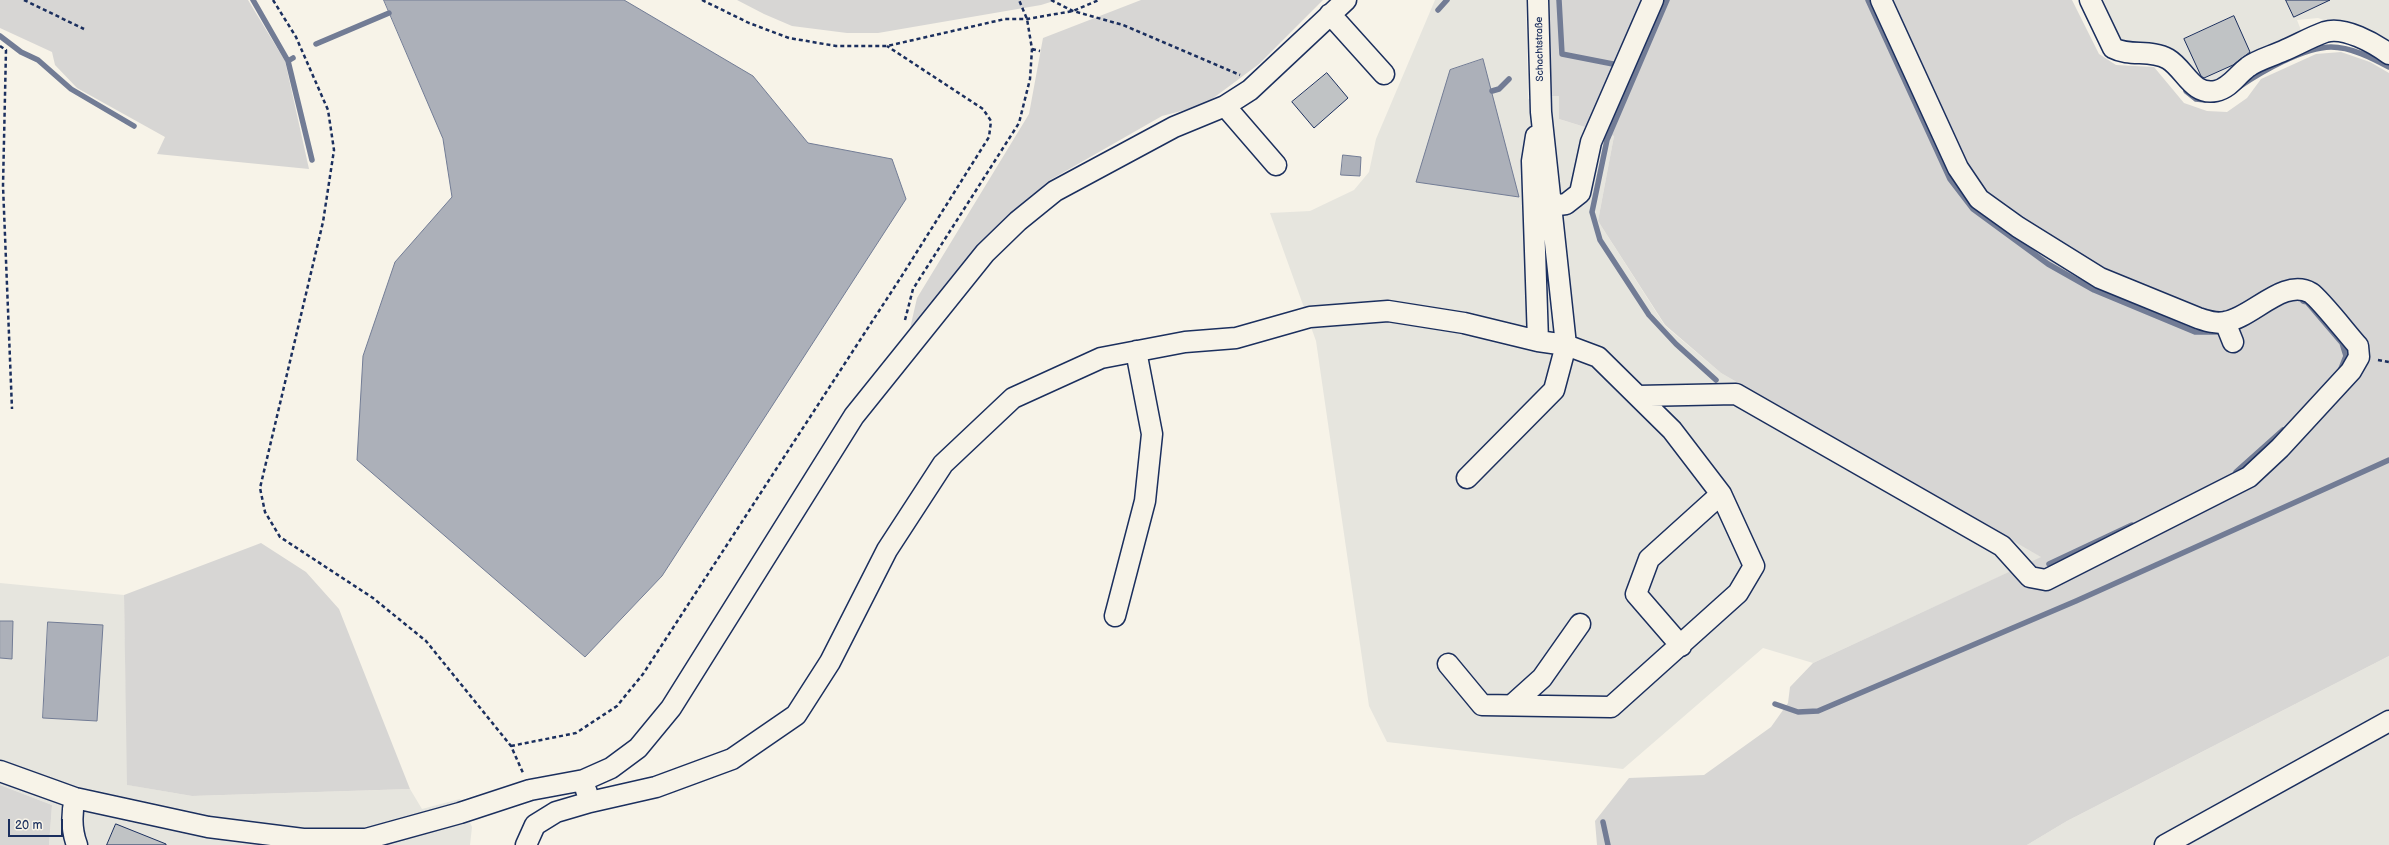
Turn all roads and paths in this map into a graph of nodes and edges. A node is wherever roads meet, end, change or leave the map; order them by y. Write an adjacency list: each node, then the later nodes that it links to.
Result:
1 (24, 0): 15 (path)
2 (272, 0): 43 (path)
3 (702, 0): 17 (path)
4 (1018, 0): 14 (path)
5 (1051, 0): 12 (path)
6 (1099, 0): 12 (path)
7 (1346, 0): 13 (street)
8 (1538, 0): 23 (street, Schachtstraße)
9 (1653, 0): 26 (street)
10 (1881, 0): 27 (street)
11 (2090, 0): 20 (street)
12 (1073, 11): 14 (path); 22 (path)
13 (1330, 14): 21 (street); 22 (street)
14 (1027, 19): 17 (path); 18 (path)
15 (84, 29)
16 (0, 46): 34 (path)
17 (887, 46): 43 (path)
18 (1032, 49): 19 (path); 28 (path)
19 (1040, 51)
20 (2389, 54)
21 (1384, 74)
22 (1250, 90): 24 (street)
23 (1541, 105): 26 (street); 29 (street)
24 (1225, 106): 25 (street); 45 (street)
25 (1276, 165)
26 (1550, 206): 31 (street)
27 (2225, 322): 30 (street); 33 (street)
28 (904, 326)
29 (1538, 342): 31 (street); 32 (street)
30 (2233, 342)
31 (1566, 345): 33 (street); 35 (street)
32 (1136, 351): 37 (street); 48 (street)
33 (1638, 396): 36 (street)
34 (12, 409)
35 (1467, 478)
36 (1721, 494): 39 (street); 39 (street)
37 (1115, 616)
38 (1580, 624): 41 (street)
39 (1681, 646): 41 (street)
40 (1448, 664): 41 (street)
41 (1512, 705)
42 (2389, 721): 51 (street)
43 (511, 746): 46 (path)
44 (0, 771): 47 (street)
45 (584, 780): 46 (street); 48 (street)
46 (530, 790): 47 (street)
47 (76, 798): 49 (street)
48 (590, 802): 50 (street)
49 (77, 845)
50 (526, 845)
51 (2165, 845)

